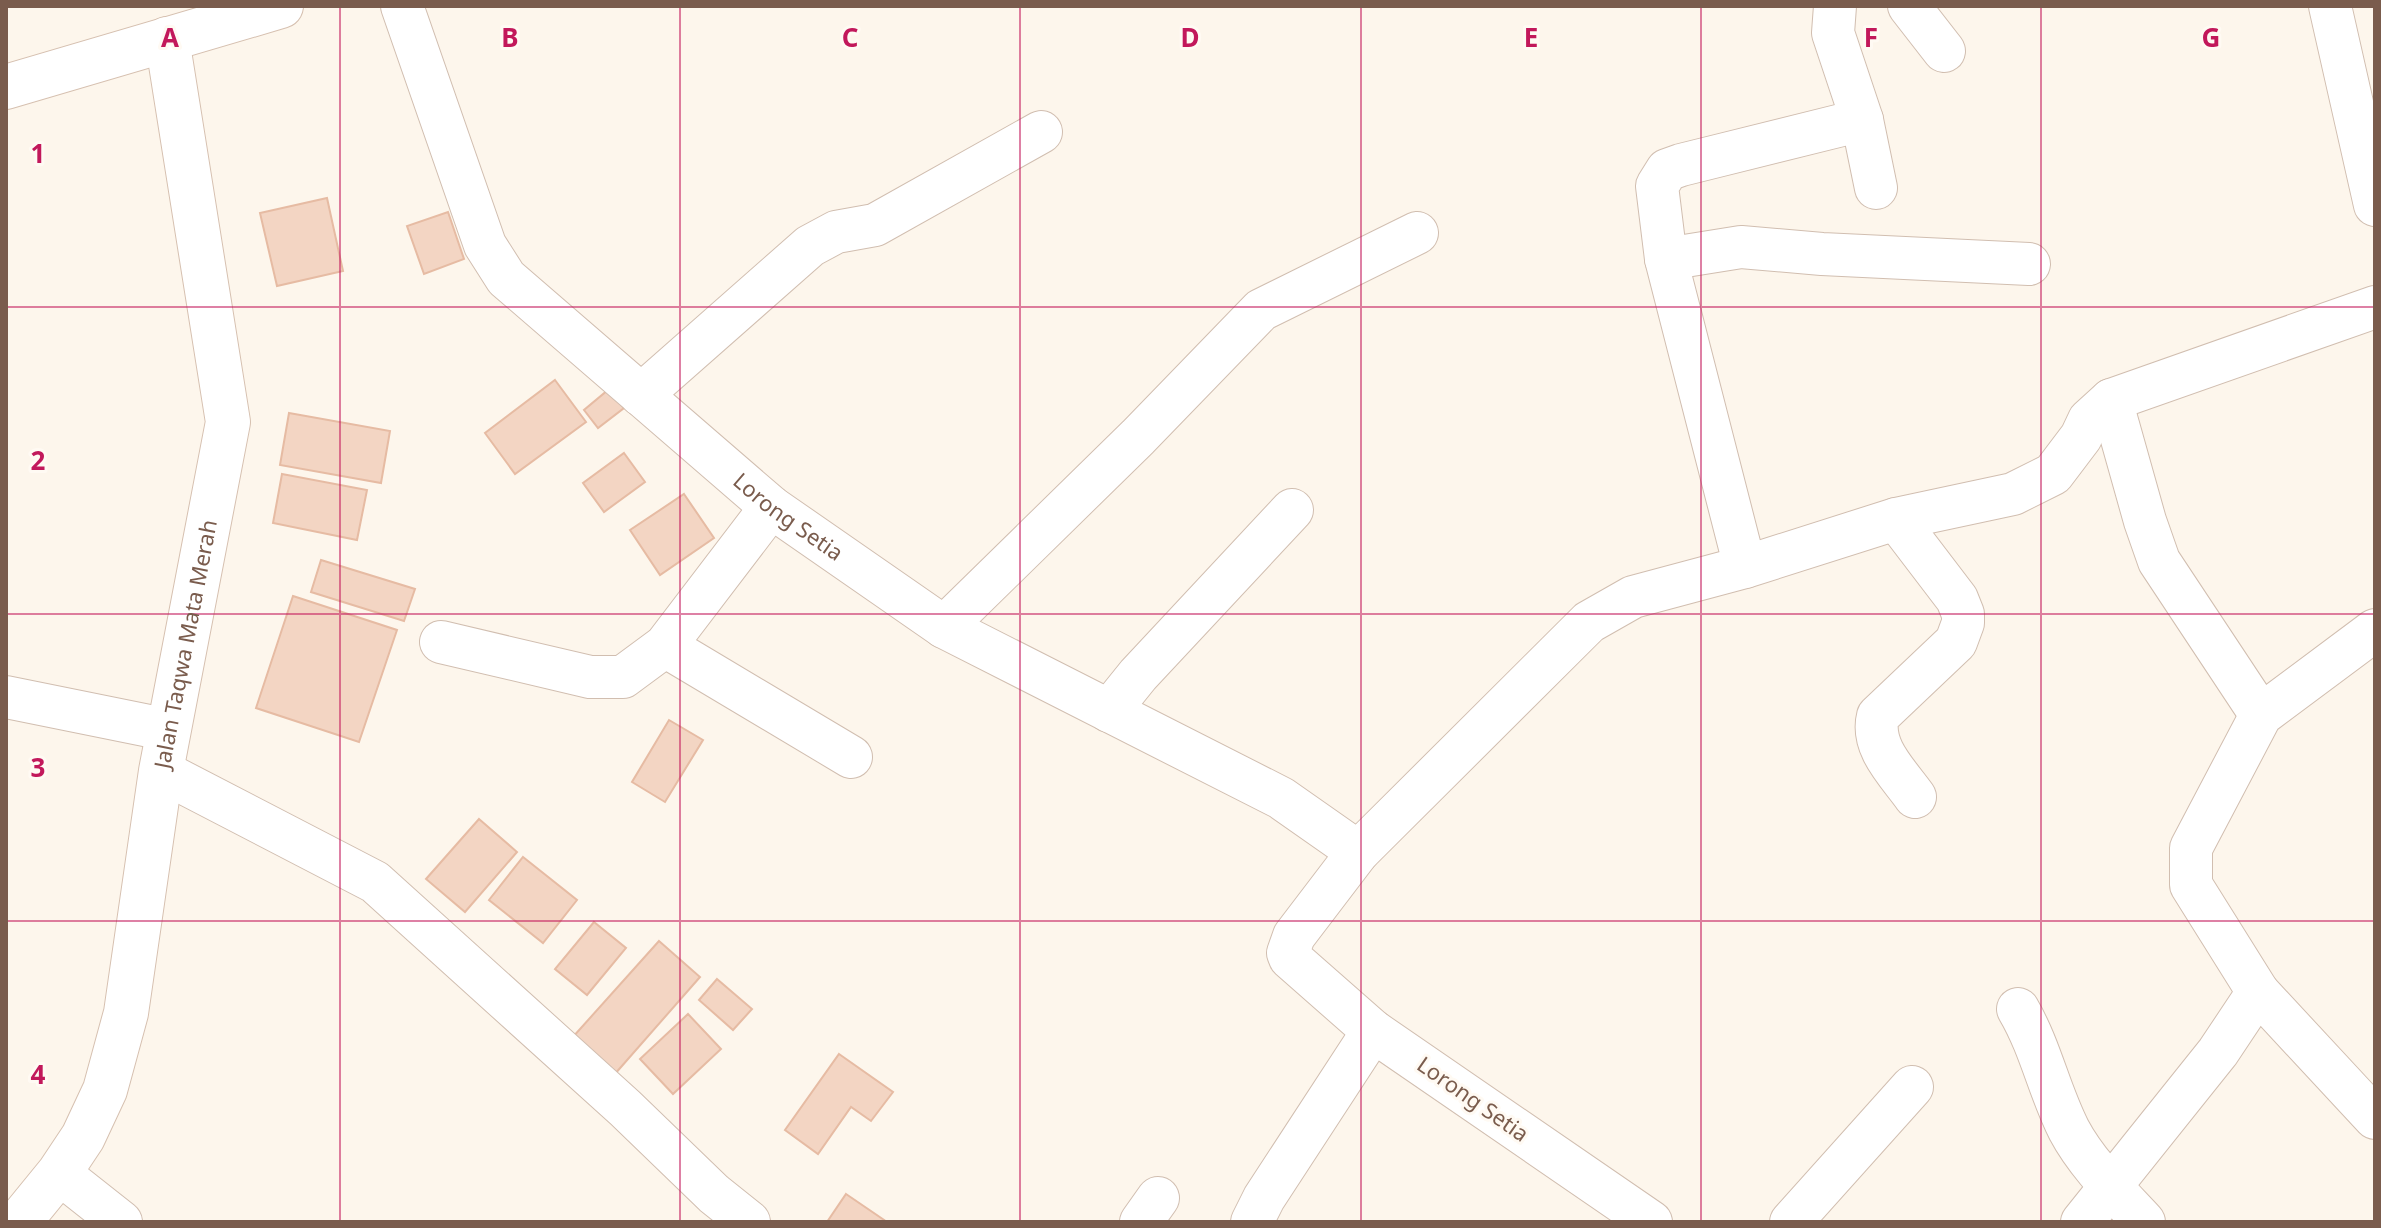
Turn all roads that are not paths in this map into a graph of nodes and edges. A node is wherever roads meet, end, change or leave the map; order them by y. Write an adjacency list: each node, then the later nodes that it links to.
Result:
1 (281, 6): 6 (street)
2 (402, 6): 17 (street, Lorong Setia)
3 (1835, 6): 9 (street)
4 (1909, 6): 7 (street)
5 (2330, 6): 12 (street)
6 (167, 39): 8 (street); 30 (street, Jalan Taqwa Mata Merah)
7 (1944, 51)
8 (6, 87)
9 (1862, 120): 11 (street); 14 (street)
10 (1041, 132): 17 (street)
11 (1876, 188)
12 (2375, 205)
13 (1417, 233): 23 (street)
14 (1666, 259): 15 (street); 22 (street)
15 (2029, 264)
16 (2375, 307): 18 (street)
17 (641, 395): 19 (street, Lorong Setia)
18 (2111, 400): 21 (street); 29 (street)
19 (771, 507): 23 (street, Lorong Setia); 26 (street)
20 (1292, 510): 28 (street)
21 (1896, 519): 22 (street); 32 (street)
22 (1745, 567): 33 (street)
23 (944, 627): 28 (street, Lorong Setia)
24 (2375, 630): 29 (street)
25 (441, 642): 26 (street)
26 (665, 646): 31 (street)
27 (6, 697): 30 (street)
28 (1109, 711): 33 (street, Lorong Setia)
29 (2261, 715): 34 (street)
30 (165, 751): 39 (street, Jalan Taqwa Mata Merah); 44 (street)
31 (851, 757)
32 (1915, 797)
33 (1358, 852): 36 (street, Lorong Setia)
34 (2258, 992): 38 (street); 40 (street)
35 (2018, 1009): 40 (street)
36 (1373, 1031): 41 (street, Lorong Setia); 45 (street)
37 (1912, 1087): 46 (street)
38 (2375, 1118)
39 (59, 1173): 42 (street, Jalan Taqwa Mata Merah); 43 (street)
40 (2111, 1186): 47 (street); 48 (street)
41 (1642, 1219)
42 (19, 1222)
43 (121, 1222)
44 (749, 1222)
45 (1252, 1222)
46 (1791, 1222)
47 (2082, 1222)
48 (2144, 1222)

